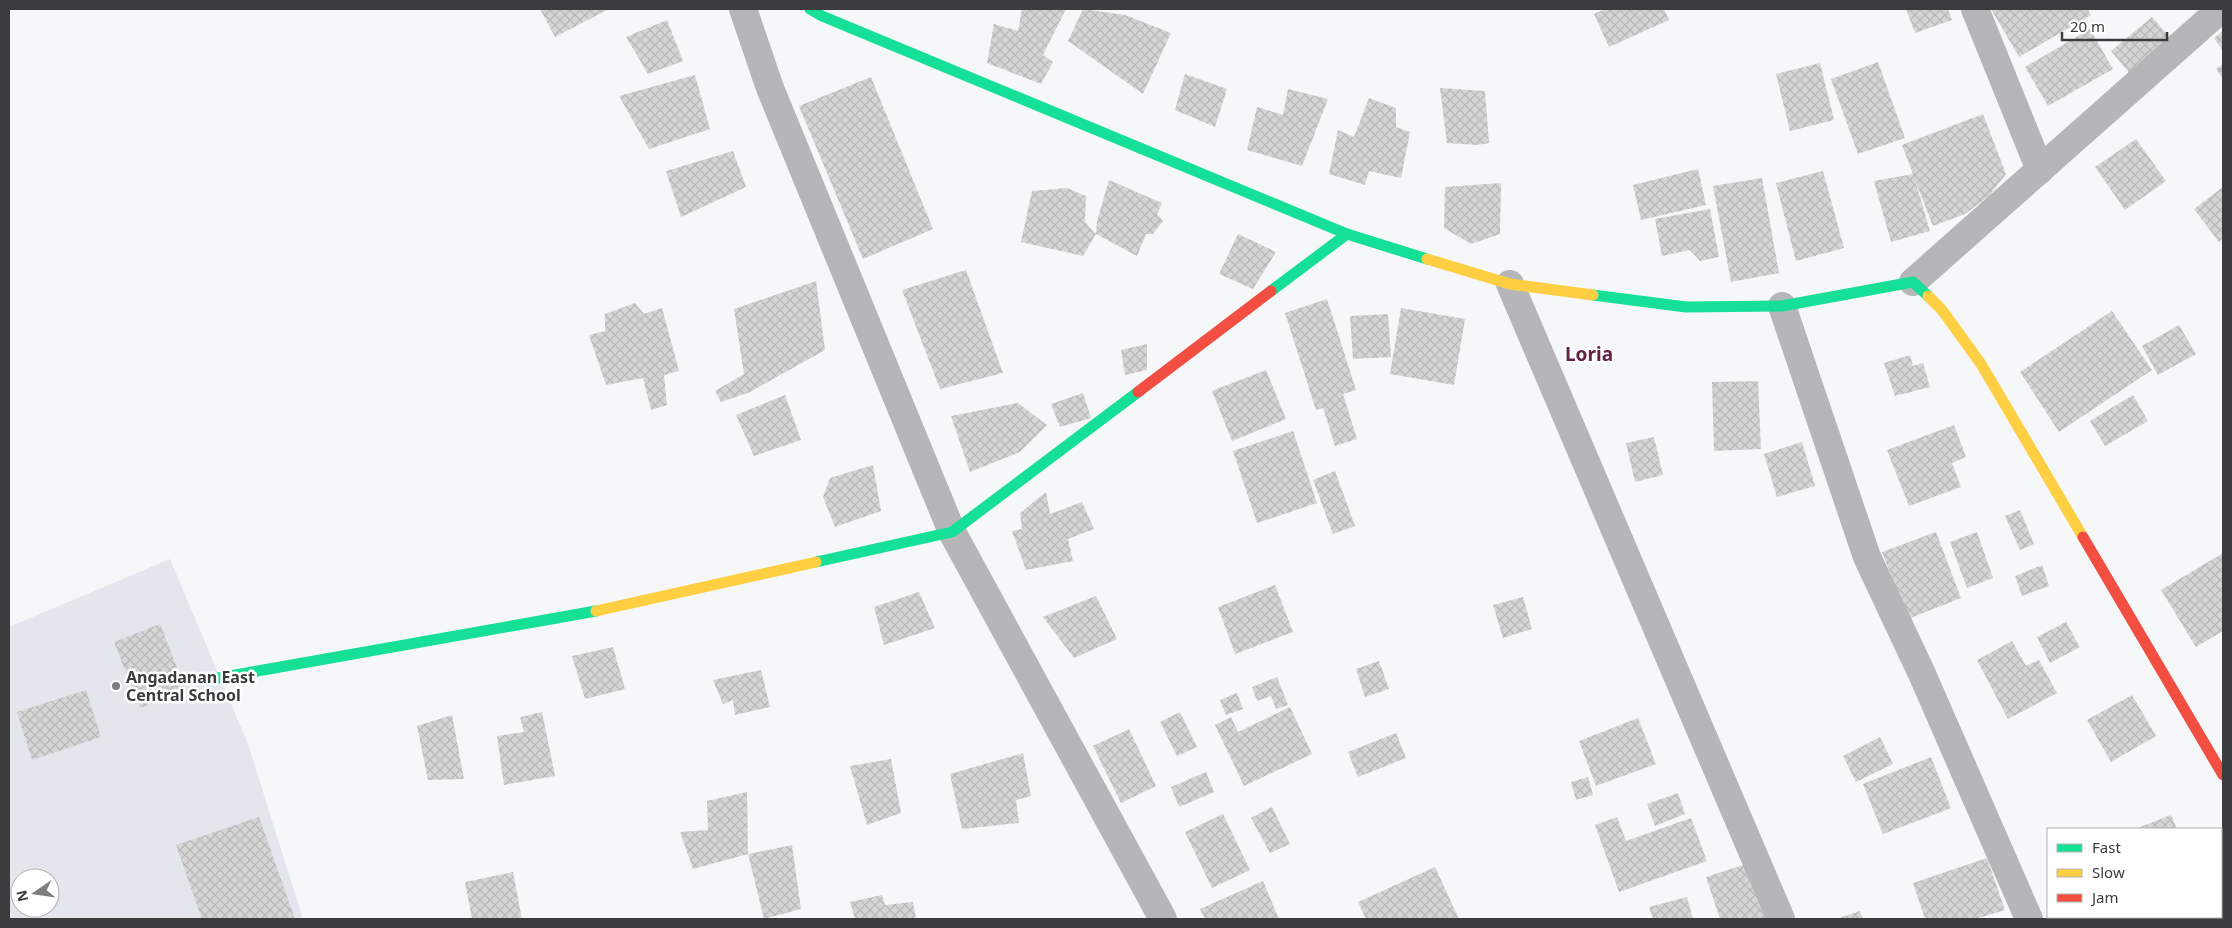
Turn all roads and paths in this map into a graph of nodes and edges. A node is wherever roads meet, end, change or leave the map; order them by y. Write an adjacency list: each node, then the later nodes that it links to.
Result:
1 (743, 9): 10 (street)
2 (810, 9): 6 (street)
3 (1975, 9): 5 (street)
4 (2221, 9): 5 (street)
5 (2040, 170): 7 (street)
6 (1347, 234): 8 (street); 10 (street)
7 (1914, 282): 9 (street); 12 (street)
8 (1510, 284): 9 (street); 14 (street)
9 (1782, 306): 15 (street)
10 (952, 532): 11 (street); 13 (street)
11 (207, 680)
12 (2223, 775)
13 (1163, 919)
14 (1781, 919)
15 (2029, 919)

